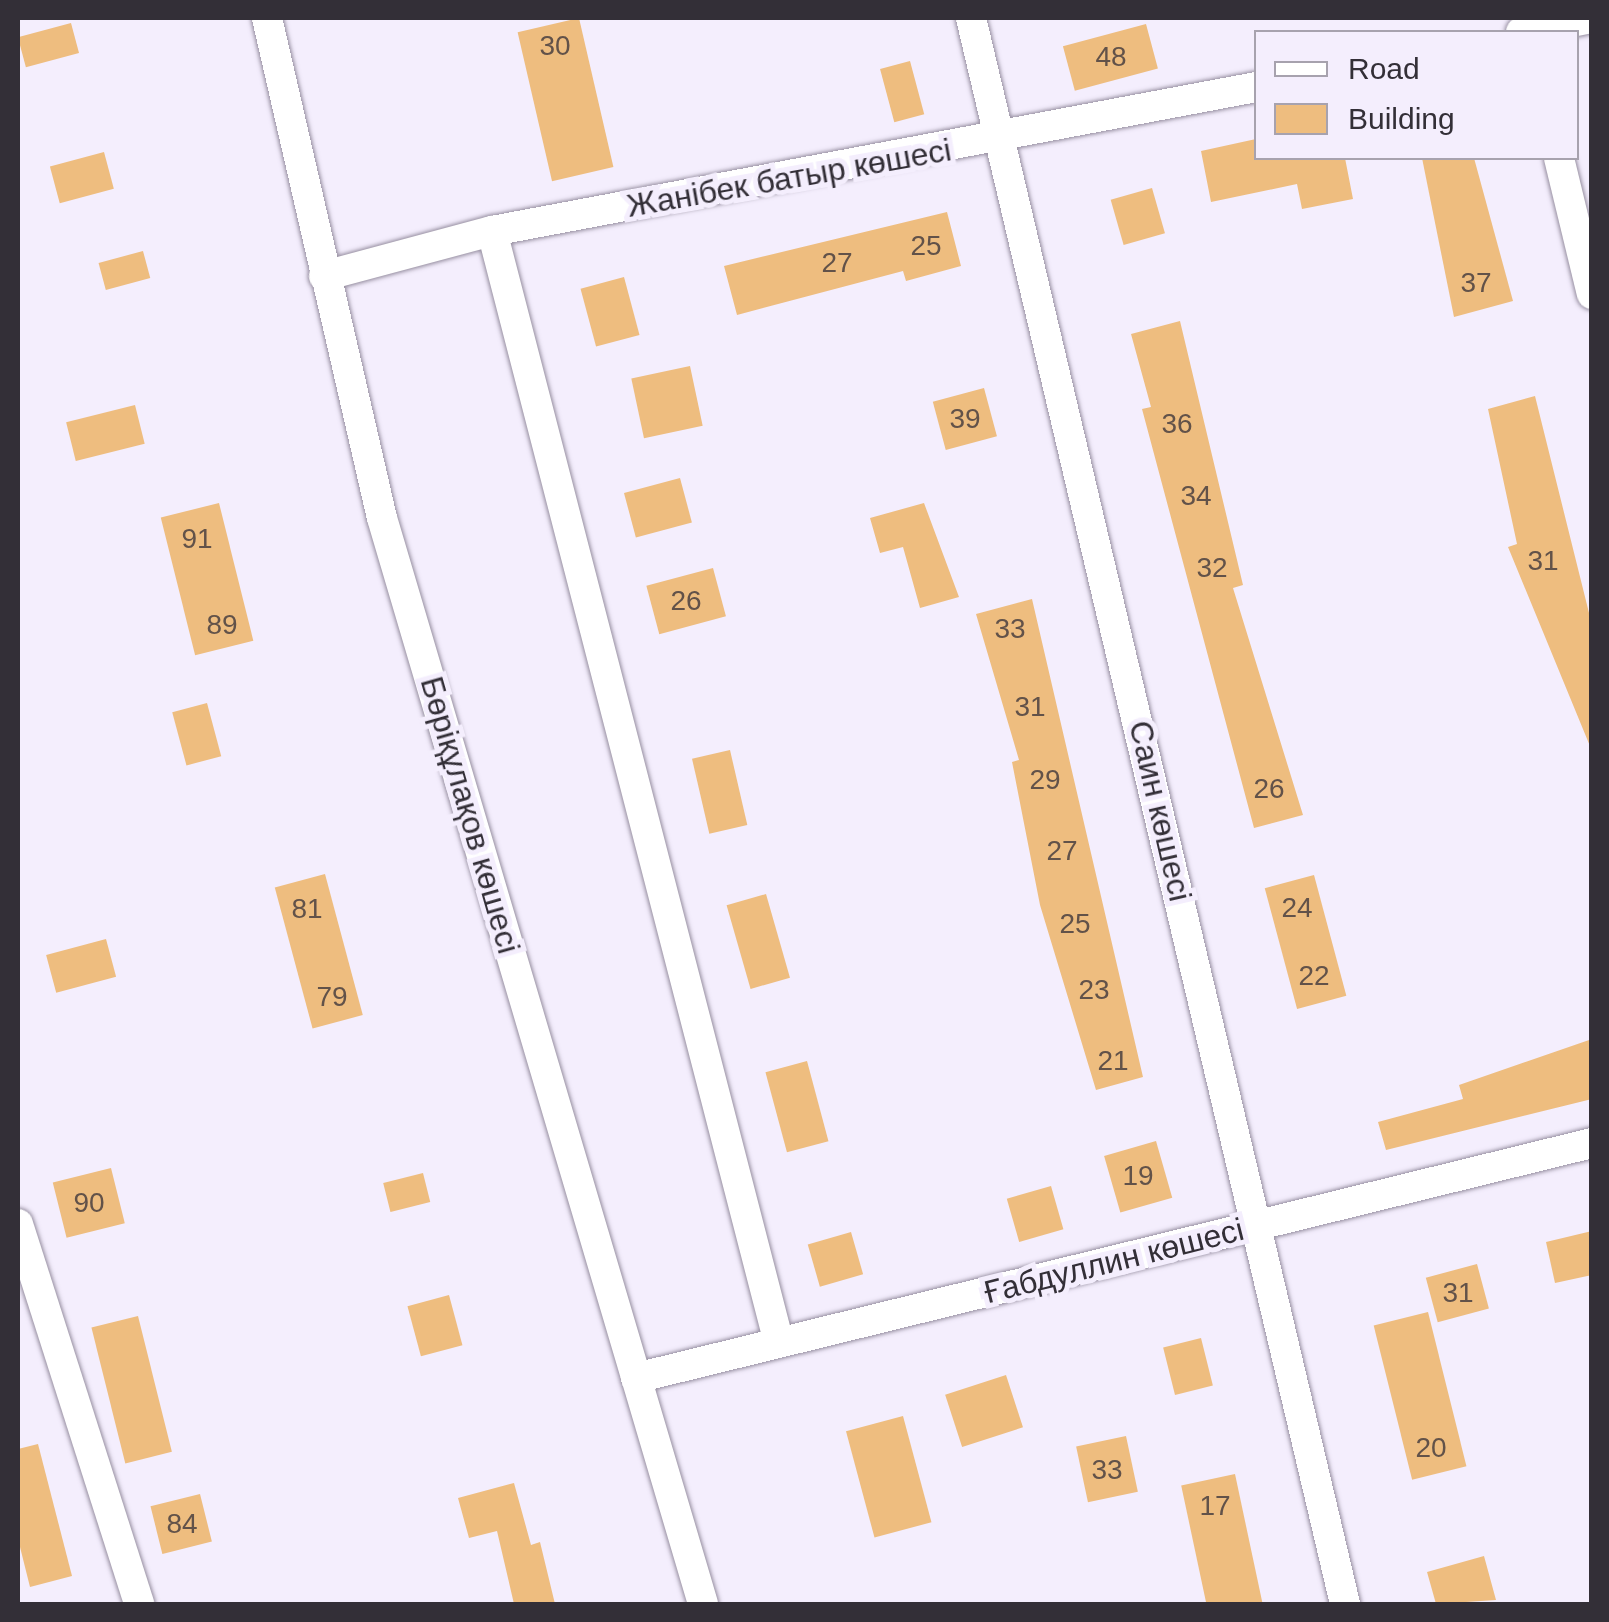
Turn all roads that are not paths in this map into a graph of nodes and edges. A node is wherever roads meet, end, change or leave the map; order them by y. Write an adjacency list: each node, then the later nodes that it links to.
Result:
1 (267, 18): 9 (street, Бөріқұлақов көшесі)
2 (971, 18): 6 (street, Саин көшесі)
3 (1592, 18): 4 (street)
4 (1526, 28)
5 (1254, 87): 6 (street, Жанібек батыр көшесі)
6 (1000, 140): 8 (street, Жанібек батыр көшесі); 13 (street, Саин көшесі)
7 (1558, 160): 10 (street)
8 (492, 230): 9 (street, Жанібек батыр көшесі); 14 (street)
9 (324, 276): 15 (street, Бөріқұлақов көшесі)
10 (1592, 294)
11 (1592, 1143): 13 (street, Ғабдуллин көшесі)
12 (18, 1224): 16 (street)
13 (1258, 1225): 14 (street, Ғабдуллин көшесі); 18 (street, Саин көшесі)
14 (778, 1343): 15 (street, Ғабдуллин көшесі)
15 (636, 1378): 17 (street, Бөріқұлақов көшесі)
16 (139, 1604)
17 (703, 1604)
18 (1345, 1604)

